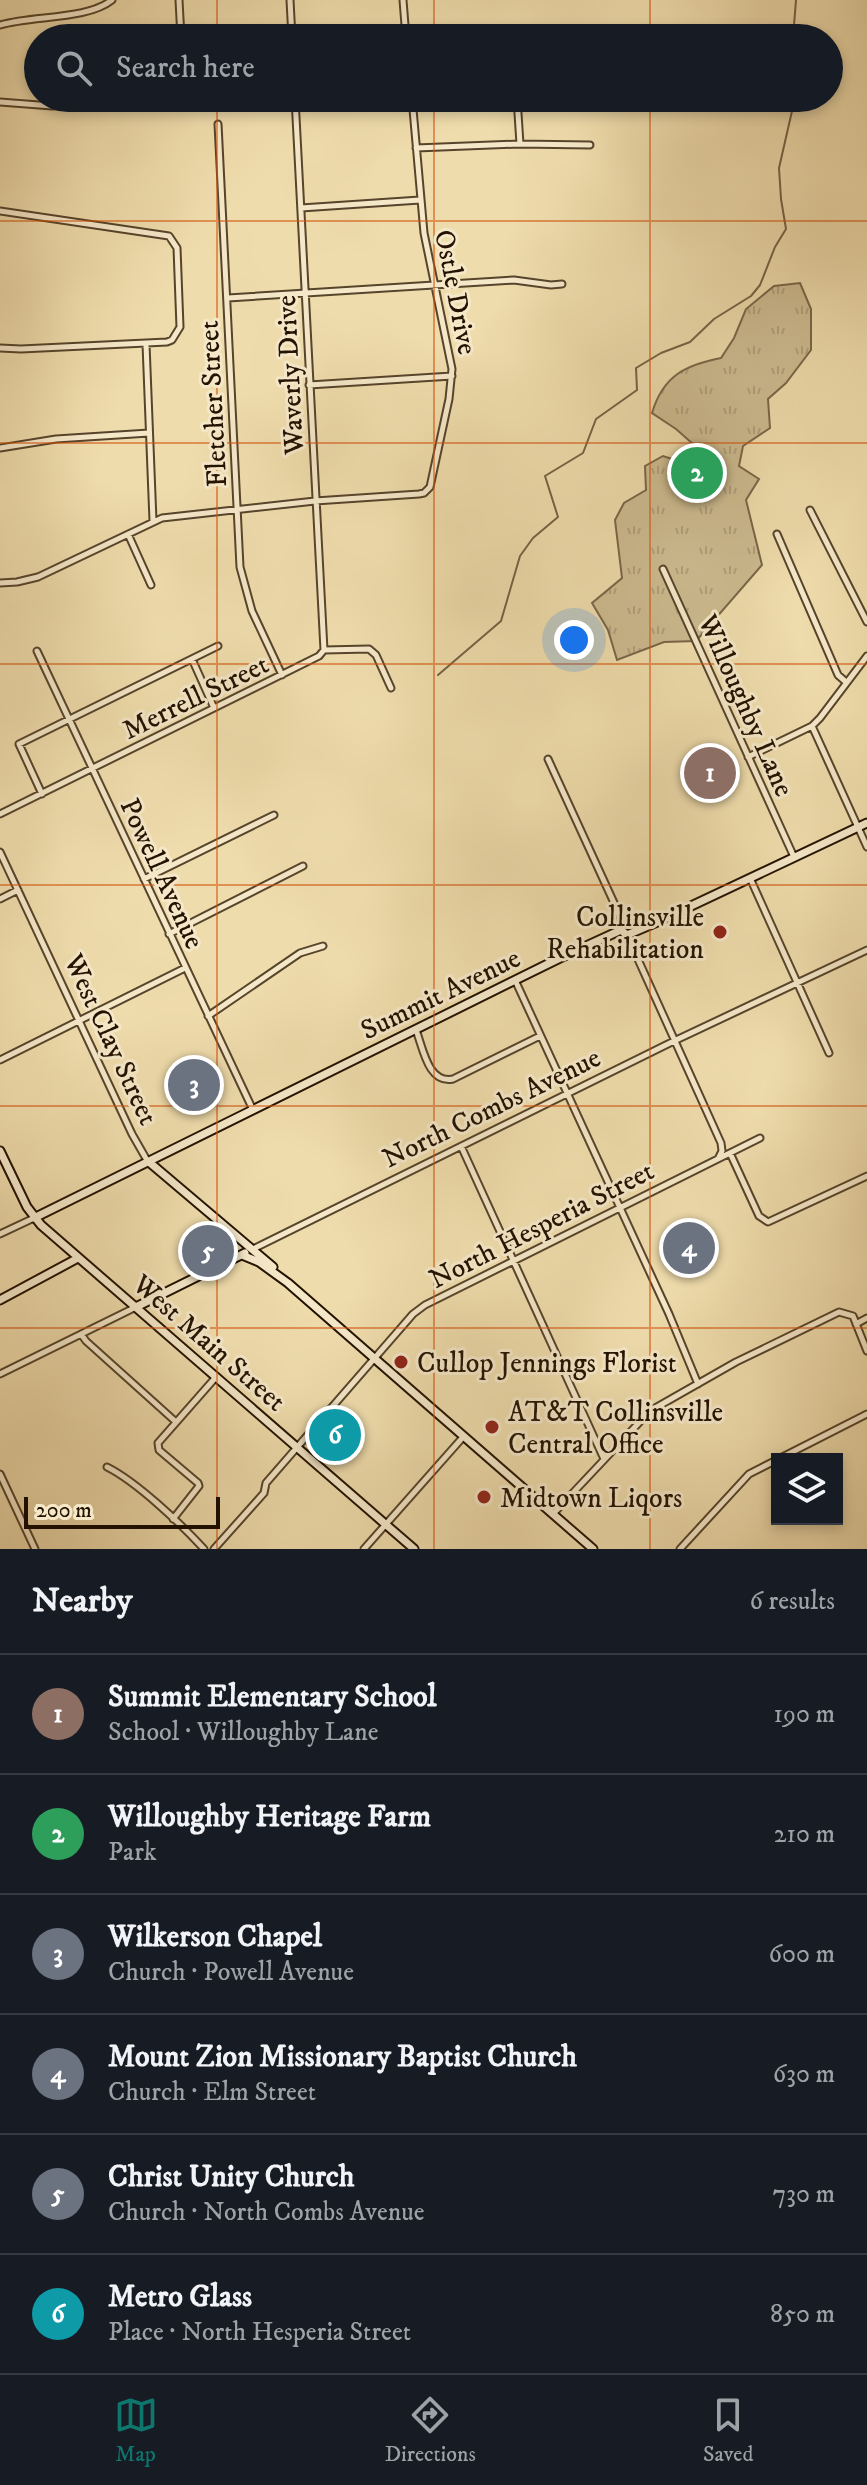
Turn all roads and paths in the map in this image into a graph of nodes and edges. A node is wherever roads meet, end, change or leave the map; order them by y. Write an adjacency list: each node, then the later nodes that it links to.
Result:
1 (112, 0): 8 (street)
2 (179, 0): 5 (street)
3 (290, 0): 6 (street)
4 (403, 0): 7 (street)
5 (180, 24)
6 (291, 24)
7 (405, 24)
8 (0, 25)
9 (0, 102): 10 (street)
10 (24, 104)
11 (296, 112): 19 (street, Waverly Drive)
12 (413, 112): 17 (street, Ostle Drive)
13 (518, 112): 15 (street)
14 (218, 124): 24 (street, Fletcher Street)
15 (520, 144): 16 (street); 17 (street)
16 (590, 145)
17 (416, 148): 18 (street, Ostle Drive)
18 (420, 200): 19 (street); 22 (street, Ostle Drive)
19 (301, 208): 23 (street, Waverly Drive)
20 (0, 211): 25 (street)
21 (562, 284): 22 (street)
22 (436, 285): 23 (street); 27 (street, Ostle Drive)
23 (305, 293): 24 (street); 28 (street, Waverly Drive)
24 (228, 298): 32 (street, Fletcher Street)
25 (146, 344): 26 (street); 29 (street)
26 (0, 348)
27 (452, 376): 28 (street); 31 (street, Ostle Drive)
28 (309, 385): 31 (street, Waverly Drive)
29 (149, 433): 30 (street); 34 (street)
30 (0, 448)
31 (315, 501): 32 (street); 42 (street, Waverly Drive)
32 (237, 510): 34 (street); 46 (street, Fletcher Street)
33 (810, 510): 40 (street)
34 (153, 521): 35 (street)
35 (128, 534): 38 (street); 39 (street)
36 (777, 534): 47 (street)
37 (663, 569): 52 (street, Willoughby Lane)
38 (0, 583)
39 (151, 585)
40 (867, 622)
41 (218, 646): 45 (street)
42 (324, 650): 46 (street, Merrell Street); 48 (street)
43 (37, 651): 50 (street, Powell Avenue)
44 (867, 656): 47 (street)
45 (192, 659): 49 (street); 50 (street)
46 (282, 675): 49 (street, Merrell Street)
47 (846, 682): 51 (street)
48 (391, 688)
49 (214, 708): 54 (street, Merrell Street)
50 (69, 720): 54 (street, Powell Avenue); 55 (street)
51 (812, 726): 52 (street); 59 (street)
52 (748, 757): 62 (street, Willoughby Lane)
53 (548, 759): 68 (street)
54 (92, 769): 55 (street, Merrell Street); 65 (street, Powell Avenue)
55 (42, 794): 56 (street, Merrell Street)
56 (0, 814)
57 (274, 815): 65 (street)
58 (867, 823): 59 (street, Summit Avenue)
59 (858, 827): 60 (street); 62 (street, Summit Avenue)
60 (867, 847)
61 (0, 852): 66 (street, West Clay Street)
62 (794, 857): 64 (street, Summit Avenue)
63 (303, 866): 69 (street)
64 (750, 878): 68 (street, Summit Avenue); 74 (street)
65 (144, 879): 69 (street, Powell Avenue)
66 (18, 890): 67 (street); 76 (street, West Clay Street)
67 (0, 899)
68 (624, 932): 73 (street, Summit Avenue); 79 (street)
69 (169, 934): 72 (street, Powell Avenue)
70 (323, 946): 75 (street)
71 (867, 950): 74 (street, North Combs Avenue)
72 (185, 968): 75 (street, Powell Avenue); 76 (street)
73 (515, 980): 77 (street, Summit Avenue); 78 (street)
74 (797, 983): 79 (street, North Combs Avenue); 80 (street)
75 (208, 1016): 83 (street, Powell Avenue)
76 (78, 1020): 81 (street); 89 (street, West Clay Street)
77 (416, 1030): 78 (street); 83 (street, Summit Avenue)
78 (540, 1036): 82 (street)
79 (674, 1041): 82 (street, North Combs Avenue); 88 (street)
80 (829, 1053)
81 (0, 1060)
82 (568, 1094): 85 (street, North Combs Avenue); 92 (street)
83 (253, 1111): 89 (street, Summit Avenue)
84 (760, 1138): 87 (street, North Hesperia Street)
85 (461, 1146): 95 (street, North Combs Avenue); 98 (street)
86 (0, 1151): 90 (street, West Main Street)
87 (730, 1153): 88 (street, North Hesperia Street); 91 (street)
88 (718, 1158): 92 (street, North Hesperia Street)
89 (149, 1162): 93 (street, Summit Avenue); 95 (street, West Clay Street)
90 (3, 1165): 93 (street, West Main Street)
91 (867, 1176)
92 (620, 1207): 98 (street, North Hesperia Street); 109 (street)
93 (34, 1218): 94 (street); 97 (street, West Main Street)
94 (0, 1234)
95 (252, 1250): 96 (street, North Combs Avenue); 99 (street, West Clay Street)
96 (242, 1255): 99 (street, West Clay Street); 101 (street, North Combs Avenue)
97 (78, 1258): 100 (street); 101 (street, West Main Street)
98 (513, 1259): 106 (street, North Hesperia Street); 114 (street)
99 (288, 1283): 106 (street, West Clay Street)
100 (0, 1300)
101 (136, 1307): 104 (street); 108 (street, West Main Street)
102 (867, 1318): 103 (street)
103 (856, 1324): 105 (street); 109 (street)
104 (81, 1334): 107 (street); 111 (street)
105 (867, 1351)
106 (375, 1358): 112 (street, West Clay Street); 113 (street, North Hesperia Street)
107 (0, 1374)
108 (216, 1377): 111 (street); 113 (street, West Main Street)
109 (698, 1384): 114 (street)
110 (867, 1414): 126 (street)
111 (176, 1422): 118 (street)
112 (464, 1436): 117 (street, West Clay Street); 119 (street)
113 (297, 1447): 119 (street, West Main Street); 122 (street, North Hesperia Street)
114 (604, 1459): 117 (street)
115 (107, 1467): 118 (street)
116 (0, 1474): 120 (street)
117 (553, 1514): 125 (street, West Clay Street)
118 (173, 1519): 121 (street)
119 (387, 1525): 123 (street); 124 (street, West Main Street)
120 (35, 1549)
121 (204, 1549)
122 (214, 1549)
123 (364, 1549)
124 (414, 1549)
125 (593, 1549)
126 (680, 1549)

